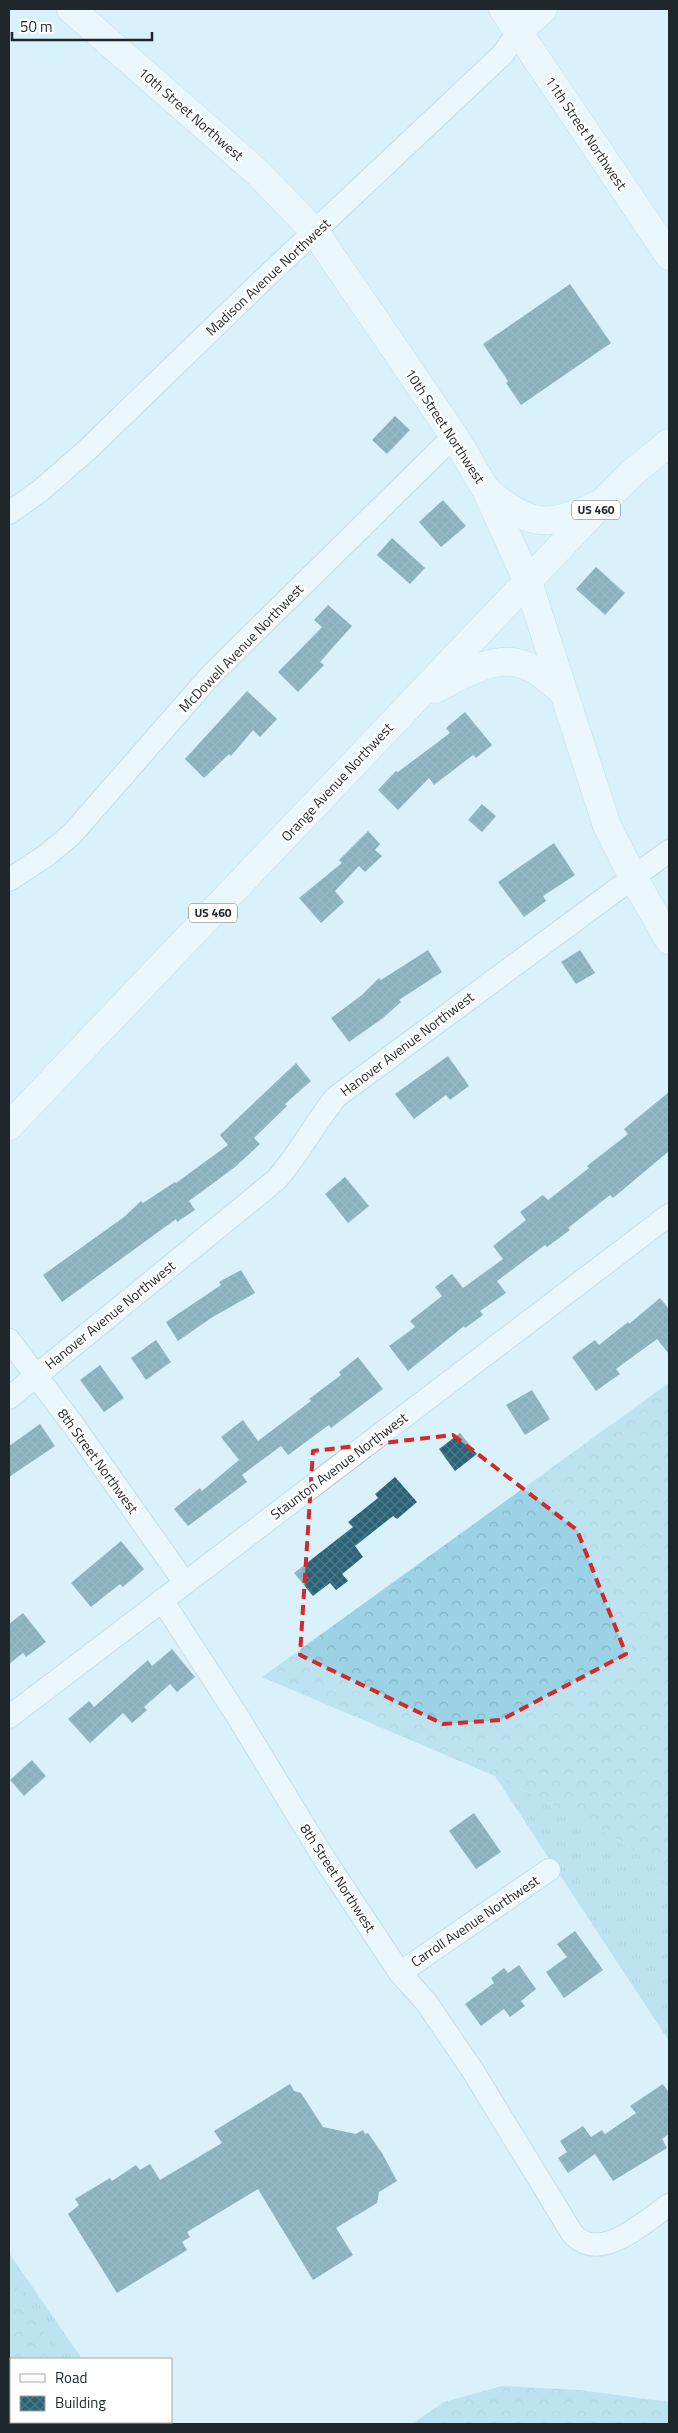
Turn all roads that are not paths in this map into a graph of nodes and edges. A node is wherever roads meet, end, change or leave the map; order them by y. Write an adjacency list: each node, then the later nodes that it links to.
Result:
1 (71, 9): 5 (main road, 10th Street Northwest)
2 (503, 9): 4 (main road, 11th Street Northwest)
3 (543, 9): 4 (main road)
4 (518, 32): 5 (street, Madison Avenue Northwest); 6 (main road, 11th Street Northwest)
5 (316, 232): 7 (main road, 10th Street Northwest); 11 (street, Madison Avenue Northwest)
6 (669, 256)
7 (454, 436): 9 (main road, 10th Street Northwest); 17 (street, McDowell Avenue Northwest)
8 (669, 443): 10 (main road, Orange Avenue Northwest / US 460)
9 (486, 490): 10 (main road); 12 (main road, 10th Street Northwest)
10 (603, 502): 12 (main road, Orange Avenue Northwest / US 460)
11 (9, 513)
12 (528, 582): 13 (main road, 10th Street Northwest); 14 (main road, Orange Avenue Northwest / US 460)
13 (563, 692): 14 (main road); 16 (main road, 10th Street Northwest)
14 (416, 698): 19 (main road, Orange Avenue Northwest / US 460)
15 (669, 851): 16 (street, Hanover Avenue Northwest)
16 (634, 879): 18 (main road, 10th Street Northwest); 22 (street, Hanover Avenue Northwest)
17 (9, 880)
18 (669, 940)
19 (9, 1126)
20 (669, 1215): 24 (street, Staunton Avenue Northwest)
21 (9, 1340): 22 (street, 8th Street Northwest)
22 (36, 1376): 23 (street, Hanover Avenue Northwest); 24 (street, 8th Street Northwest)
23 (9, 1398)
24 (186, 1583): 25 (street, Staunton Avenue Northwest)
25 (162, 1600): 26 (street, Staunton Avenue Northwest); 28 (street, 8th Street Northwest)
26 (9, 1717)
27 (549, 1870): 28 (street, Carroll Avenue Northwest)
28 (400, 1973): 29 (street, 8th Street Northwest)
29 (669, 2205)

